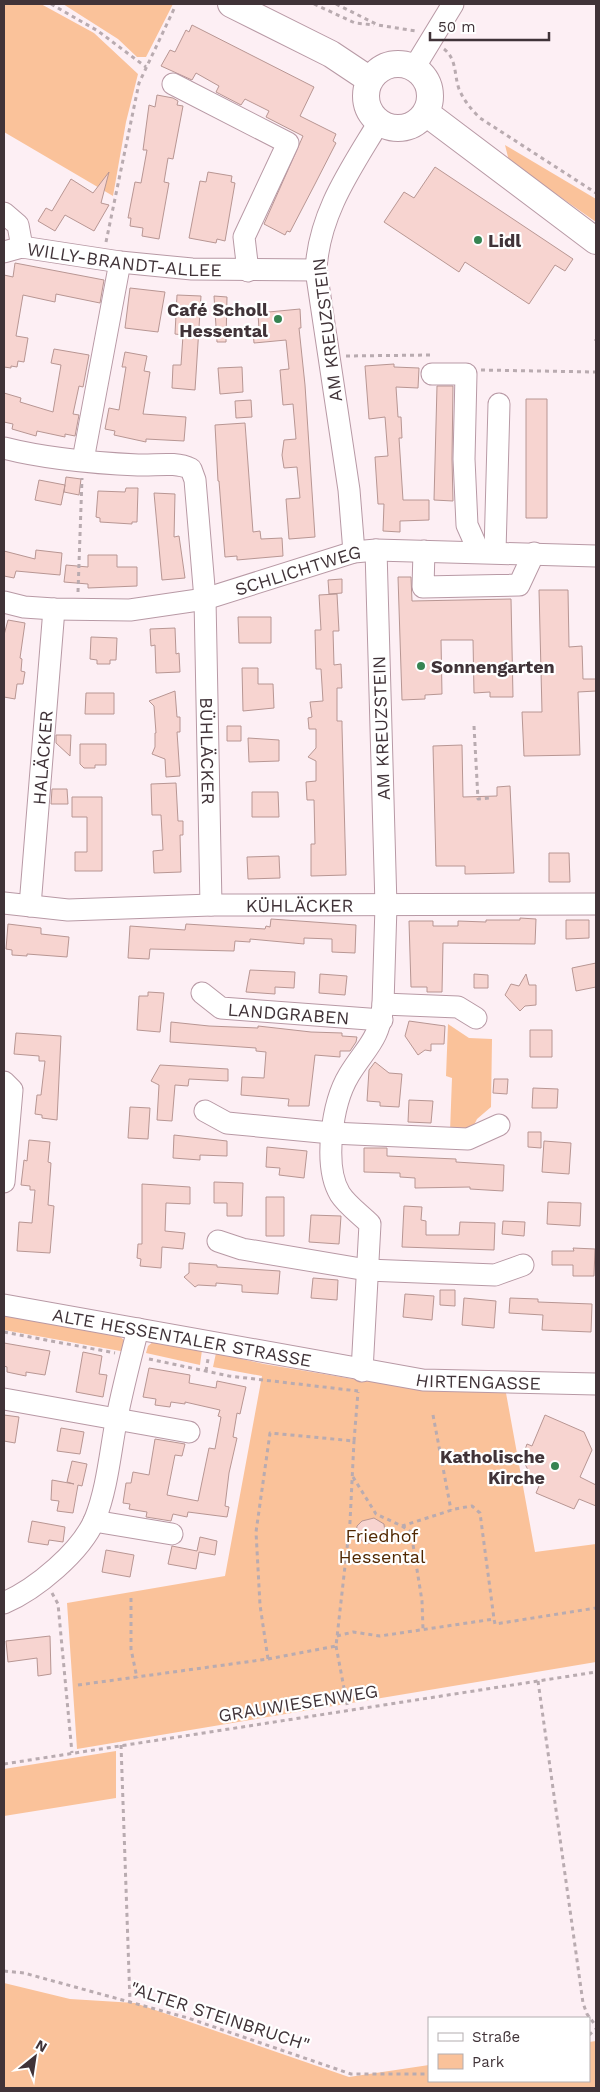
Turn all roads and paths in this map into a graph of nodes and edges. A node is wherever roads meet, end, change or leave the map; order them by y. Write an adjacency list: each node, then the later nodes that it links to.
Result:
1 (51, 4): 9 (path)
2 (231, 4): 11 (main road)
3 (314, 4): 7 (path)
4 (336, 4): 7 (path)
5 (453, 4): 8 (street)
6 (174, 9): 9 (path)
7 (378, 25): 8 (path)
8 (432, 38): 10 (street); 15 (path)
9 (146, 67): 19 (path)
10 (414, 68): 11 (main road); 13 (main road)
11 (370, 80): 14 (main road)
12 (173, 84): 21 (street, WILLY-BRANDT-ALLEE)
13 (426, 113): 14 (main road); 17 (main road)
14 (379, 122): 20 (street, AM KREUZSTEIN)
15 (596, 193)
16 (4, 213): 18 (street)
17 (596, 241)
18 (13, 250): 19 (street, WILLY-BRANDT-ALLEE)
19 (111, 260): 21 (street, WILLY-BRANDT-ALLEE); 28 (street)
20 (316, 270): 21 (street, WILLY-BRANDT-ALLEE); 22 (street, AM KREUZSTEIN)
21 (248, 271)
22 (329, 356): 24 (path); 31 (street, AM KREUZSTEIN)
23 (476, 363): 25 (path)
24 (434, 365): 32 (street)
25 (596, 372)
26 (499, 404): 32 (street)
27 (4, 448): 28 (street)
28 (83, 460): 35 (street, BÜHLÄCKER); 38 (path)
29 (376, 550): 30 (street, SCHLICHTWEG); 31 (street, SCHLICHTWEG); 45 (street, AM KREUZSTEIN)
30 (424, 551): 32 (street, SCHLICHTWEG); 33 (street)
31 (354, 552): 35 (street, SCHLICHTWEG)
32 (487, 552): 33 (street, SCHLICHTWEG)
33 (534, 554): 34 (street, SCHLICHTWEG)
34 (596, 556)
35 (205, 599): 38 (street, SCHLICHTWEG); 43 (street, BÜHLÄCKER)
36 (4, 602): 37 (street, SCHLICHTWEG)
37 (54, 610): 38 (street, SCHLICHTWEG); 44 (street, HALÄCKER)
38 (77, 610)
39 (474, 726): 40 (path)
40 (490, 798)
41 (4, 903): 44 (street, KÜHLÄCKER)
42 (596, 904): 45 (street, KÜHLÄCKER)
43 (211, 905): 44 (street, KÜHLÄCKER); 45 (street, KÜHLÄCKER)
44 (30, 906)
45 (386, 906): 47 (street, LANDGRABEN)
46 (202, 994): 47 (street, LANDGRABEN)
47 (383, 1012): 48 (street, LANDGRABEN); 52 (street, LANDGRABEN)
48 (476, 1018)
49 (4, 1082): 53 (street)
50 (205, 1111): 52 (street)
51 (499, 1126): 52 (street)
52 (331, 1133): 56 (street, LANDGRABEN)
53 (4, 1182)
54 (218, 1241): 56 (street)
55 (523, 1265): 56 (street)
56 (368, 1270): 61 (street, LANDGRABEN)
57 (4, 1305): 58 (street, ALTE HESSENTALER STRASSE)
58 (138, 1329): 60 (street); 61 (street, ALTE HESSENTALER STRASSE)
59 (4, 1332): 60 (path)
60 (131, 1355): 63 (path); 66 (street)
61 (362, 1371): 62 (street, HIRTENGASSE); 63 (path)
62 (596, 1384)
63 (358, 1392): 68 (path)
64 (4, 1399): 66 (street)
65 (433, 1415): 70 (path)
66 (117, 1419): 67 (street); 71 (street)
67 (189, 1432)
68 (354, 1441): 69 (path); 82 (path)
69 (352, 1476): 72 (path); 80 (path)
70 (451, 1510): 72 (path); 78 (path)
71 (94, 1521): 73 (street); 74 (street)
72 (402, 1526): 79 (path)
73 (172, 1534)
74 (45, 1580): 76 (street); 89 (path)
75 (131, 1598): 84 (path)
76 (4, 1603)
77 (596, 1608): 78 (path)
78 (494, 1618): 79 (path)
79 (423, 1629): 80 (path)
80 (337, 1636): 81 (path)
81 (336, 1646): 82 (path); 87 (path)
82 (268, 1659): 84 (path)
83 (596, 1672): 85 (path, GRAUWIESENWEG)
84 (137, 1678): 86 (path)
85 (538, 1681): 87 (path, GRAUWIESENWEG); 93 (path)
86 (78, 1685)
87 (348, 1709): 88 (path, GRAUWIESENWEG)
88 (121, 1745): 89 (path, GRAUWIESENWEG); 92 (path)
89 (72, 1753): 90 (path, GRAUWIESENWEG)
90 (4, 1764)
91 (4, 1971): 92 (path, "ALTER STEINBRUCH")
92 (130, 2002): 94 (path, "ALTER STEINBRUCH")
93 (589, 2017)
94 (428, 2074)

